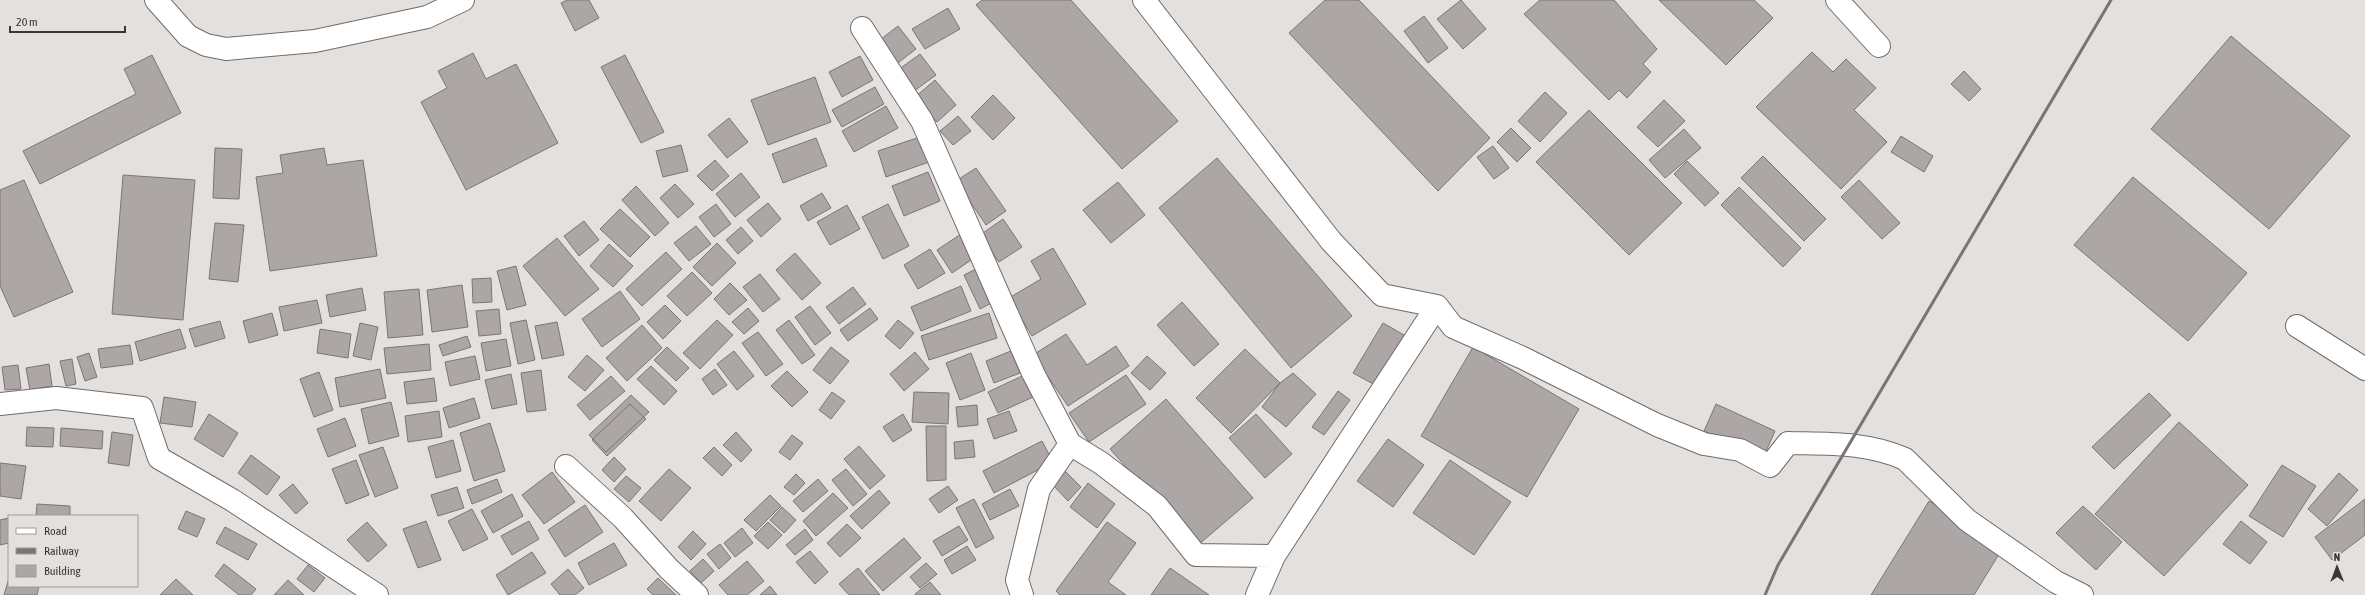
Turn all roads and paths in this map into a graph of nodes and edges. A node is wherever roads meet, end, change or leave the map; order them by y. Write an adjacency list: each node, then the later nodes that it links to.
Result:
1 (156, 0): 2 (street)
2 (463, 0)
3 (1144, 0): 7 (street)
4 (1837, 0): 6 (street)
5 (862, 28): 11 (street)
6 (1879, 46)
7 (1437, 306): 13 (street); 18 (street)
8 (2297, 326): 9 (street)
9 (2365, 369)
10 (0, 404): 14 (street)
11 (1070, 444): 13 (street); 16 (street)
12 (566, 466): 15 (street)
13 (1274, 556): 17 (street)
14 (377, 595)
15 (697, 595)
16 (1022, 595)
17 (1257, 595)
18 (2082, 595)

